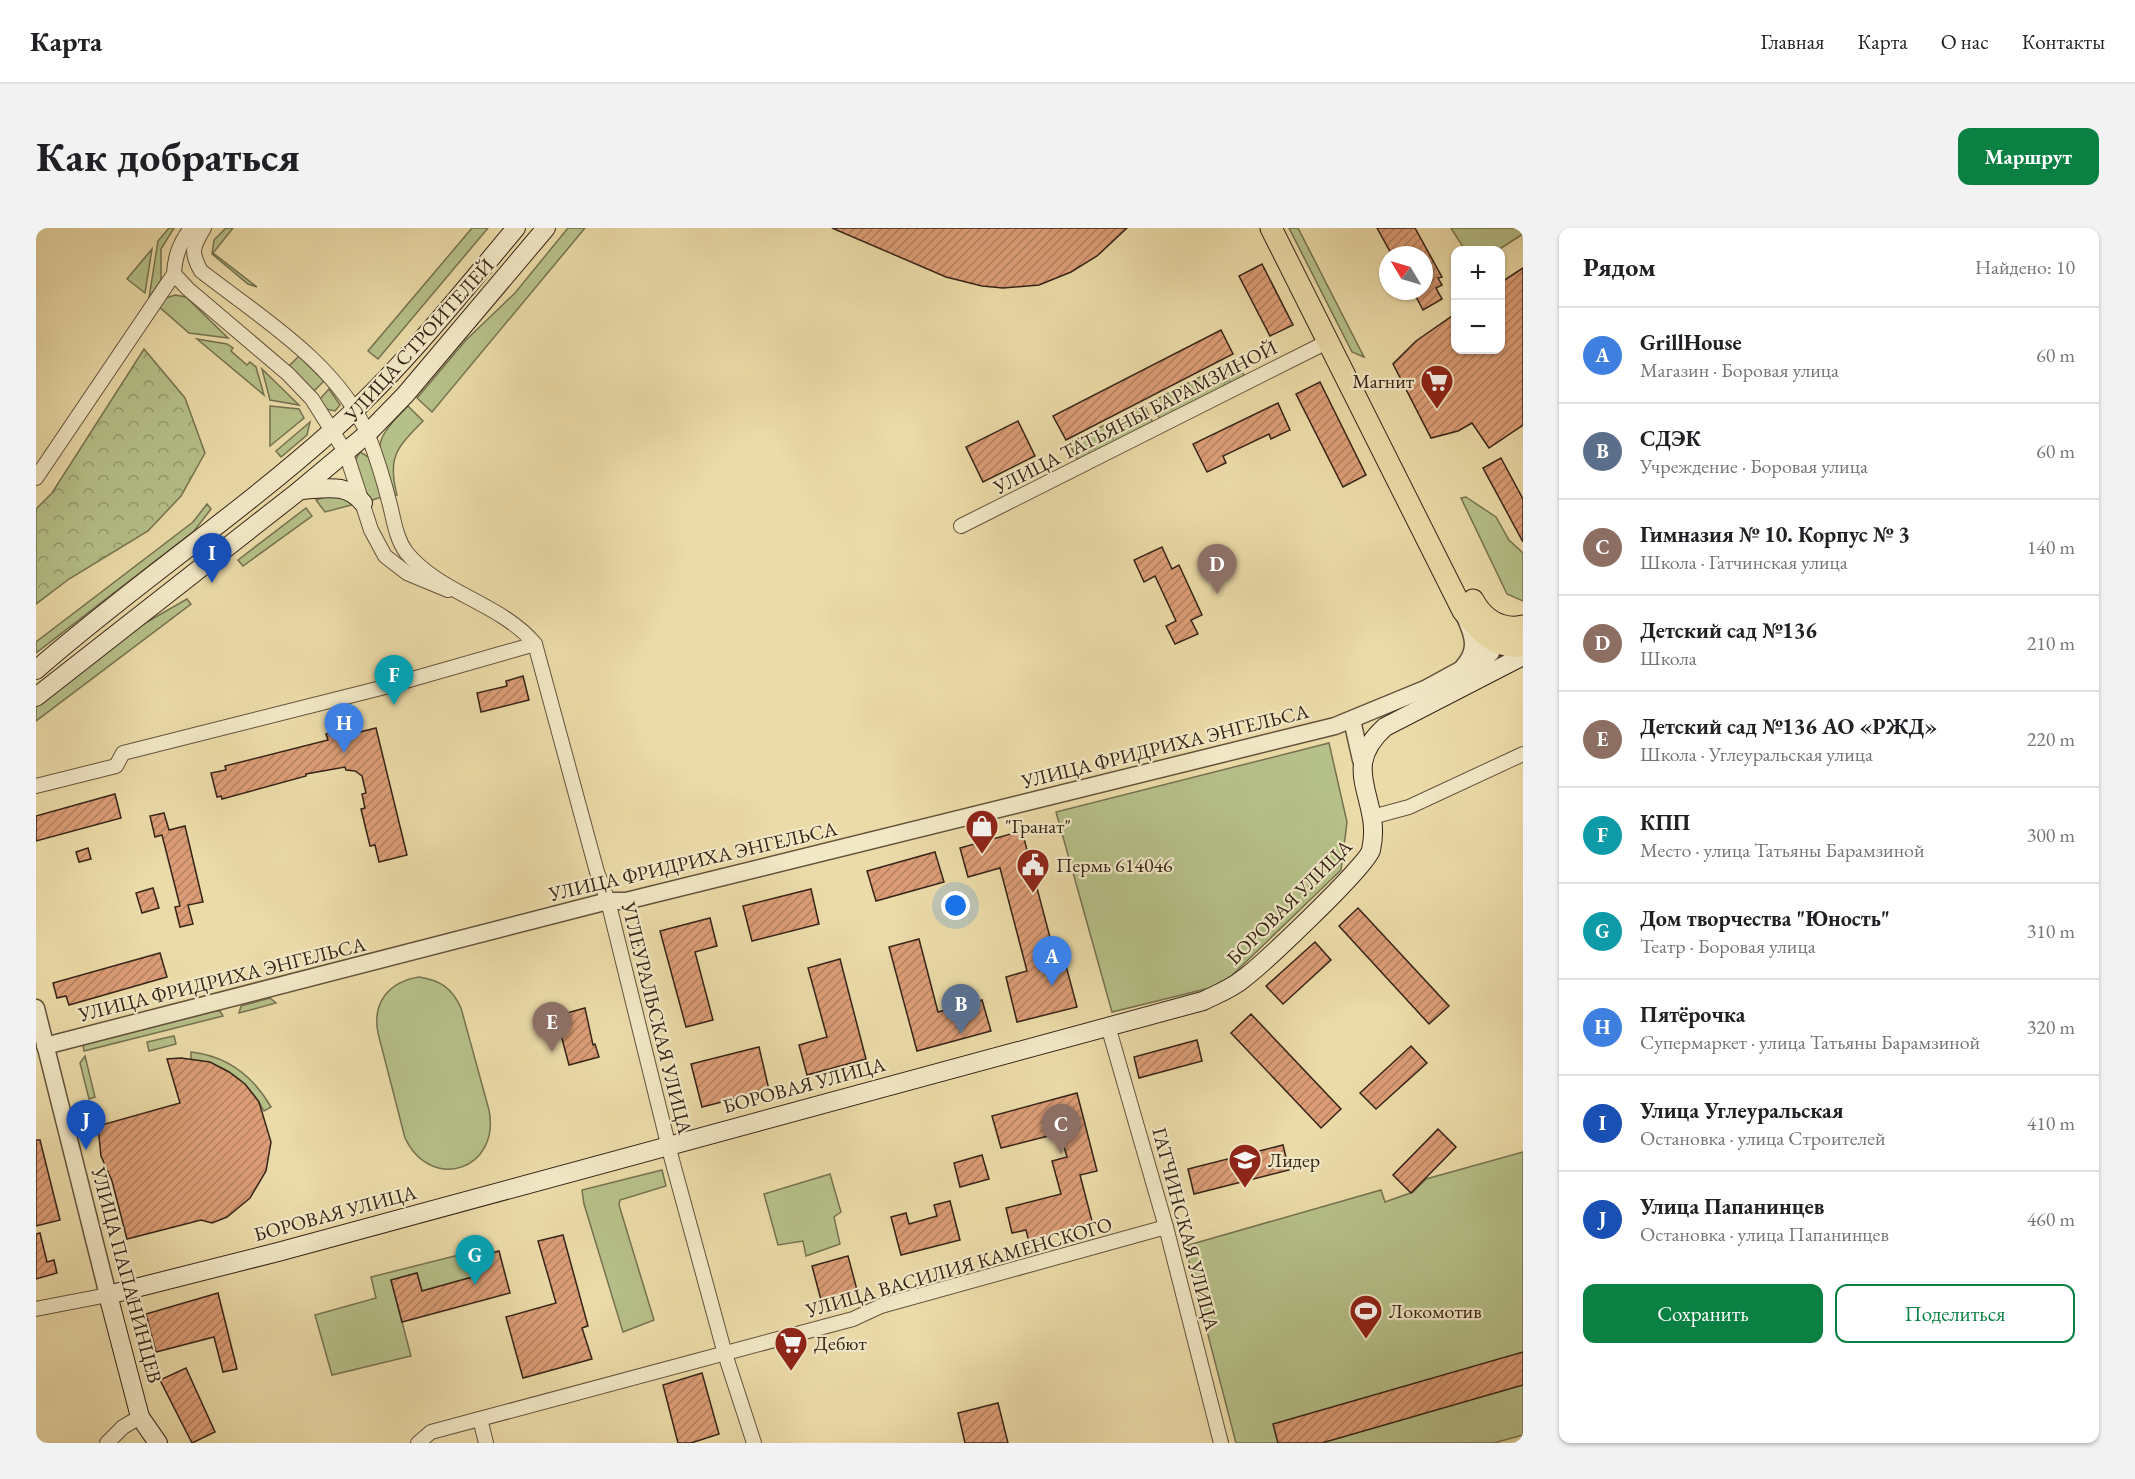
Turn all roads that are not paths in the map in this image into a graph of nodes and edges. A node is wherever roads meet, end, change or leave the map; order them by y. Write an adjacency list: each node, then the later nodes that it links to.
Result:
1 (191, 228): 9 (street)
2 (204, 228): 13 (street)
3 (504, 228): 10 (main road)
4 (516, 228): 10 (main road, УЛИЦА СТРОИТЕЛЕЙ)
5 (546, 228): 11 (main road, УЛИЦА СТРОИТЕЛЕЙ)
6 (560, 228): 11 (main road)
7 (1271, 228): 12 (main road)
8 (1283, 228): 22 (main road)
9 (174, 274): 14 (street); 17 (street)
10 (450, 307): 13 (main road, УЛИЦА СТРОИТЕЛЕЙ)
11 (469, 321): 15 (main road, УЛИЦА СТРОИТЕЛЕЙ)
12 (1327, 342): 20 (street, УЛИЦА ТАТЬЯНЫ БАРАМЗИНОЙ); 22 (main road)
13 (355, 410): 14 (main road, УЛИЦА СТРОИТЕЛЕЙ); 15 (street)
14 (333, 431): 16 (street); 27 (main road, УЛИЦА СТРОИТЕЛЕЙ)
15 (367, 434): 16 (main road, УЛИЦА СТРОИТЕЛЕЙ); 21 (street)
16 (346, 453): 18 (main road, УЛИЦА СТРОИТЕЛЕЙ); 19 (street)
17 (36, 478)
18 (300, 490): 19 (main road); 29 (main road, УЛИЦА СТРОИТЕЛЕЙ)
19 (363, 503): 21 (street)
20 (961, 526)
21 (471, 598): 24 (street)
22 (1469, 608): 23 (main road); 25 (main road); 28 (street)
23 (1523, 626)
24 (536, 644): 34 (street); 36 (street, УГЛЕУРАЛЬСКАЯ УЛИЦА)
25 (1505, 644): 28 (main road)
26 (1523, 656): 28 (main road)
27 (36, 670)
28 (1460, 681): 30 (main road); 31 (street)
29 (36, 697)
30 (1403, 718): 31 (street); 33 (main road)
31 (1352, 720): 33 (street, БОРОВАЯ УЛИЦА); 36 (street, УЛИЦА ФРИДРИХА ЭНГЕЛЬСА)
32 (1523, 754): 35 (street)
33 (1361, 760): 35 (main road, БОРОВАЯ УЛИЦА)
34 (36, 786)
35 (1372, 817): 38 (main road, БОРОВАЯ УЛИЦА)
36 (608, 901): 39 (street, УЛИЦА ФРИДРИХА ЭНГЕЛЬСА); 40 (street, УГЛЕУРАЛЬСКАЯ УЛИЦА)
37 (36, 1008): 39 (street, УЛИЦА ПАПАНИНЦЕВ)
38 (1108, 1026): 40 (main road, БОРОВАЯ УЛИЦА); 41 (street, ГАТЧИНСКАЯ УЛИЦА)
39 (45, 1046): 42 (street, УЛИЦА ПАПАНИНЦЕВ)
40 (668, 1144): 42 (main road, БОРОВАЯ УЛИЦА); 44 (street, УГЛЕУРАЛЬСКАЯ УЛИЦА)
41 (1166, 1227): 44 (street, УЛИЦА ВАСИЛИЯ КАМЕНСКОГО); 52 (street, ГАТЧИНСКАЯ УЛИЦА)
42 (108, 1295): 43 (street); 45 (main road, УЛИЦА ПАПАНИНЦЕВ)
43 (36, 1309)
44 (725, 1354): 46 (street, УЛИЦА ВАСИЛИЯ КАМЕНСКОГО); 51 (street, УГЛЕУРАЛЬСКАЯ УЛИЦА)
45 (140, 1417): 47 (street); 48 (main road, УЛИЦА ПАПАНИНЦЕВ)
46 (480, 1419): 49 (street, УЛИЦА ВАСИЛИЯ КАМЕНСКОГО); 50 (street)
47 (107, 1443)
48 (158, 1443)
49 (418, 1443)
50 (486, 1443)
51 (754, 1443)
52 (1221, 1443)

